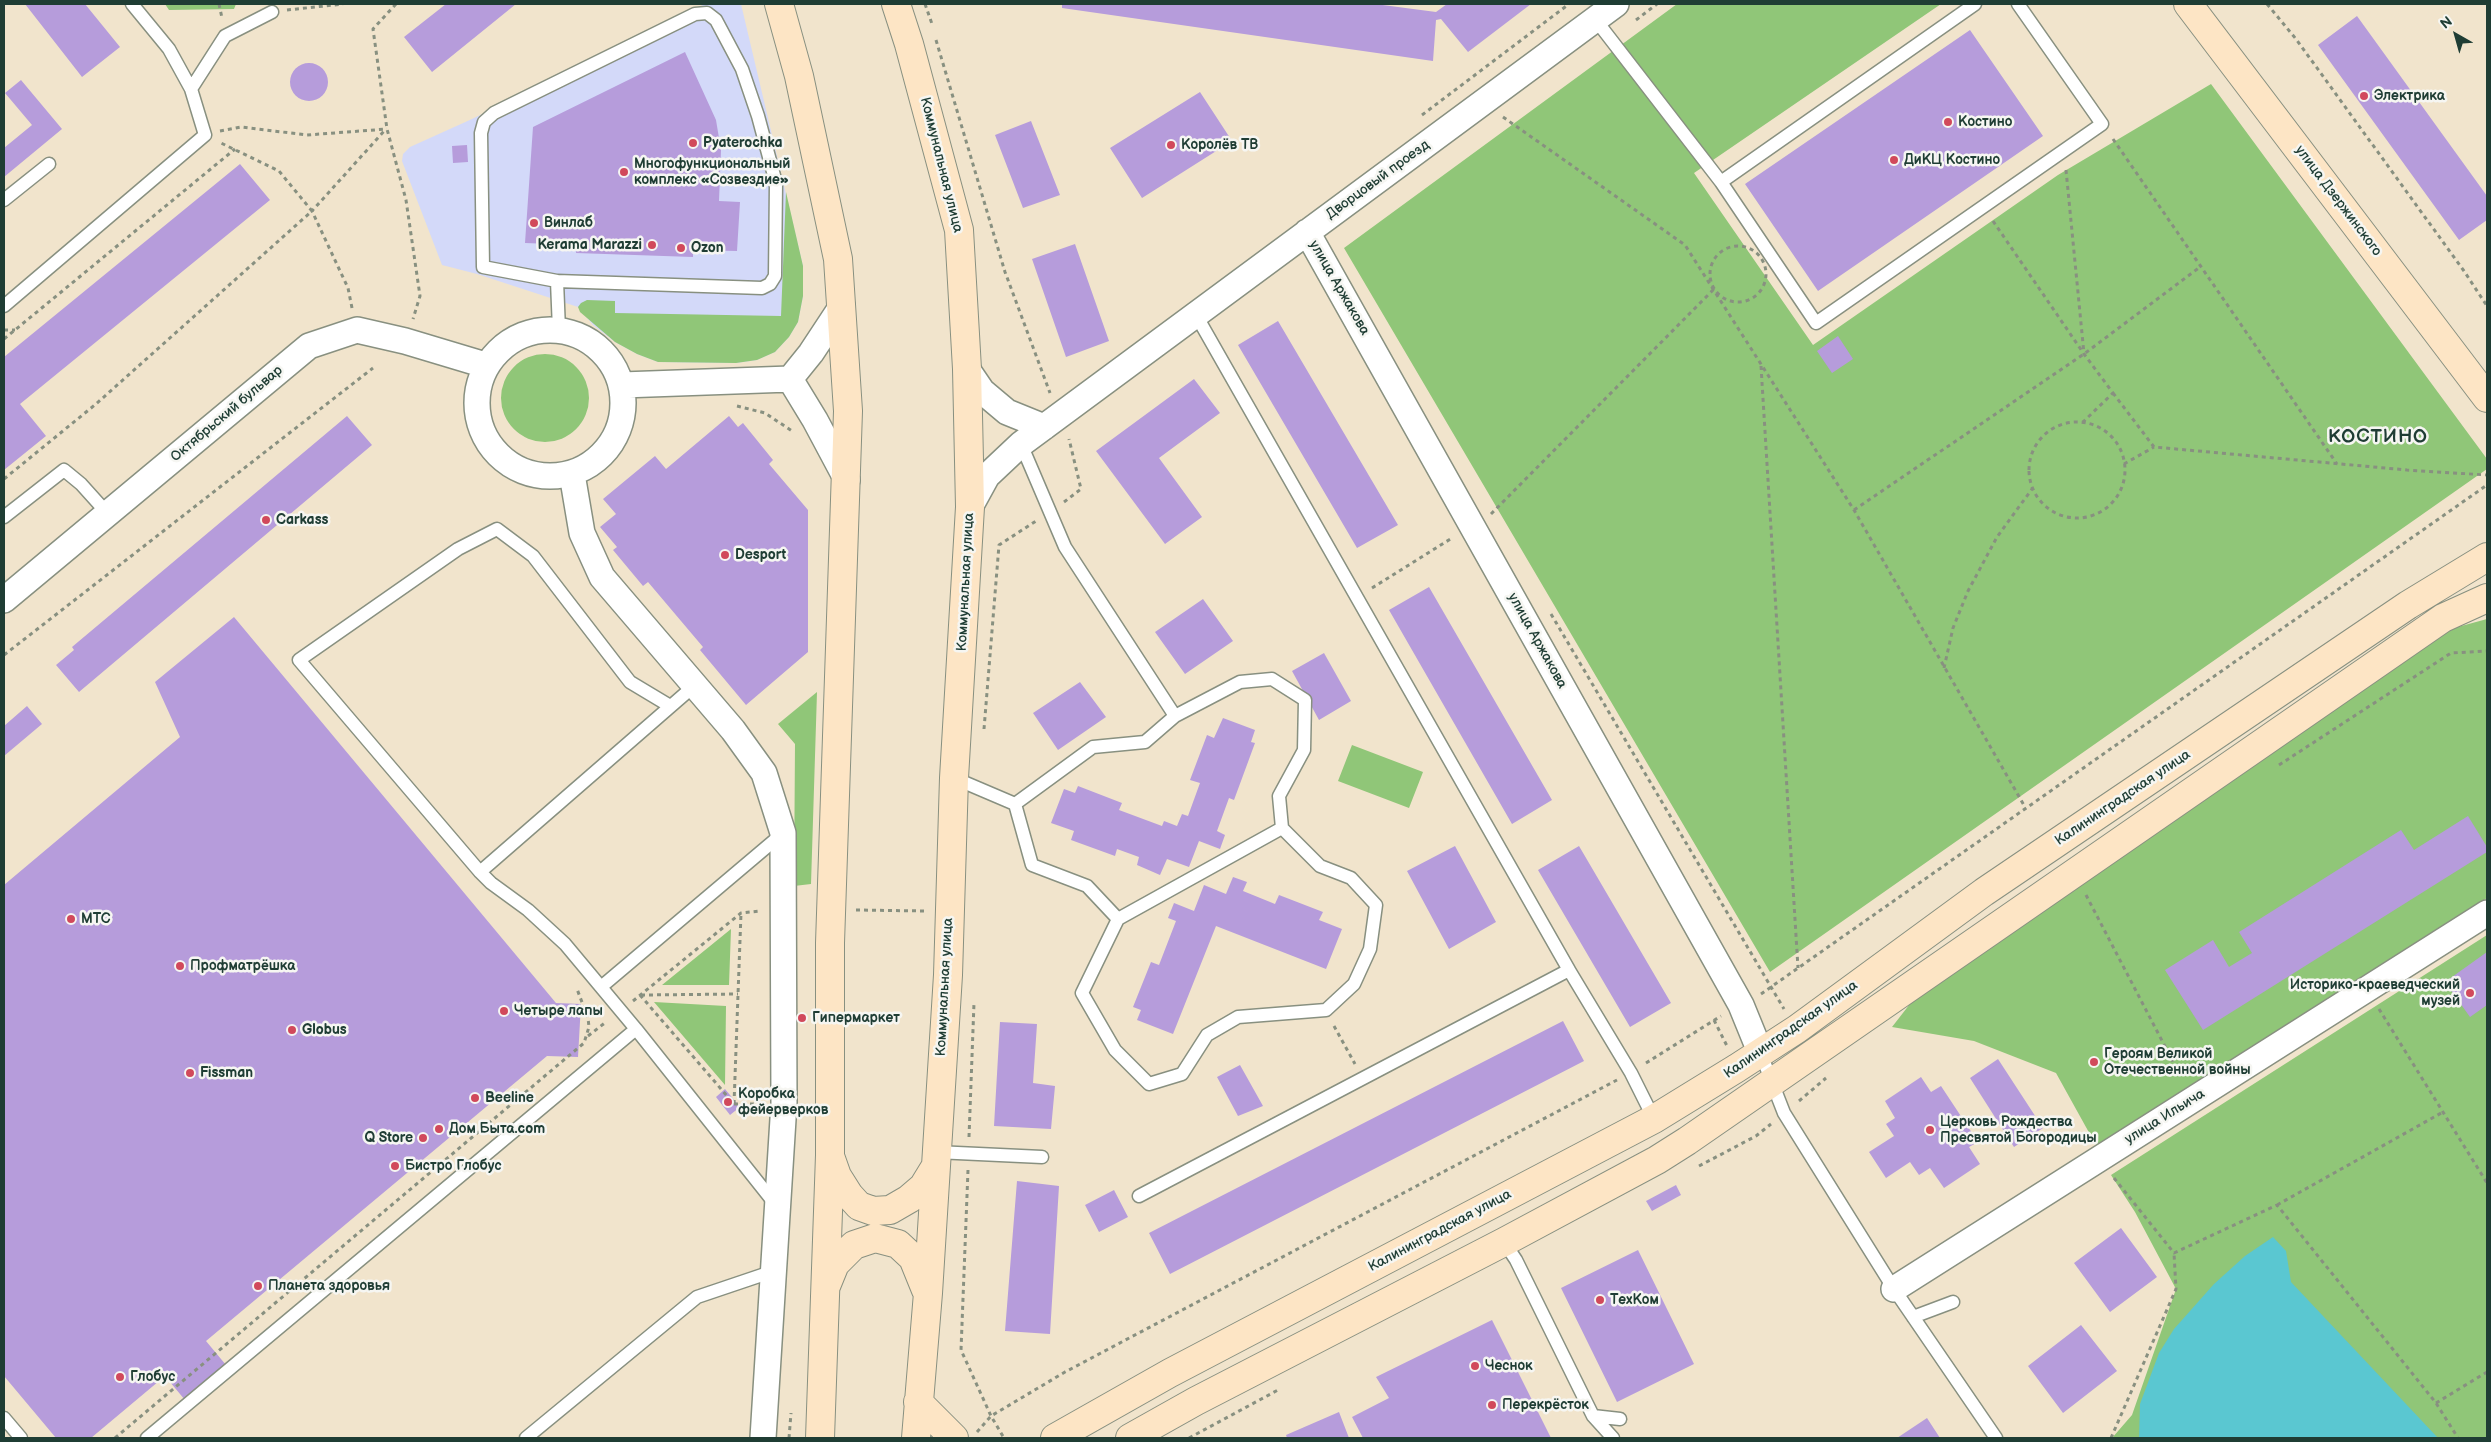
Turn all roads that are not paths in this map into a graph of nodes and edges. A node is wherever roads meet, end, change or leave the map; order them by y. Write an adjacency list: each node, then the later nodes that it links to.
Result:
1 (132, 4): 10 (lane)
2 (779, 4): 17 (main road, Коммунальная улица)
3 (896, 4): 21 (main road, Коммунальная улица)
4 (1616, 4): 9 (street, Дворцовый проезд)
5 (1974, 4): 12 (lane)
6 (2018, 4): 12 (lane)
7 (2188, 4): 24 (main road, улица Дзержинского)
8 (272, 12): 10 (lane)
9 (1595, 19): 12 (lane); 14 (street, Дворцовый проезд)
10 (191, 89): 16 (lane)
11 (49, 164): 13 (lane)
12 (1721, 182)
13 (4, 200)
14 (1307, 232): 18 (street, Дворцовый проезд); 48 (street, улица Аржакова)
15 (557, 281): 15 (lane); 19 (lane)
16 (4, 306)
17 (842, 306): 22 (street); 28 (main road, Коммунальная улица)
18 (1196, 314): 25 (street, Дворцовый проезд); 45 (lane)
19 (560, 330): 20 (street); 23 (street)
20 (485, 365): 27 (street); 30 (street, Октябрьский бульвар)
21 (967, 369): 25 (street); 29 (main road, Коммунальная улица)
22 (790, 379): 23 (street); 28 (street)
23 (622, 385): 27 (street)
24 (2487, 398)
25 (1052, 421): 26 (street, Дворцовый проезд)
26 (1021, 444): 29 (street, Дворцовый проезд); 37 (lane)
27 (572, 474): 35 (street)
28 (847, 480): 51 (main road, Коммунальная улица)
29 (970, 507): 38 (main road, Коммунальная улица)
30 (108, 514): 31 (lane); 33 (street, Октябрьский бульвар)
31 (4, 518)
32 (2487, 557): 48 (main road, Калининградская улица)
33 (6, 594)
34 (2487, 598): 49 (main road)
35 (694, 686): 36 (lane); 41 (street)
36 (670, 706): 42 (lane); 42 (lane)
37 (1175, 716): 39 (lane); 40 (lane)
38 (954, 778): 39 (lane); 53 (main road, Коммунальная улица)
39 (1015, 804): 44 (lane)
40 (1282, 828): 44 (lane); 44 (lane)
41 (784, 833): 46 (lane); 55 (street)
42 (480, 872): 46 (lane)
43 (2487, 913): 59 (street, улица Ильича)
44 (1118, 918)
45 (1569, 970): 50 (lane); 54 (lane)
46 (601, 987): 47 (lane)
47 (636, 1029): 55 (lane); 68 (lane)
48 (1761, 1054): 49 (lane); 50 (main road, Калининградская улица)
49 (1773, 1083): 56 (main road); 59 (lane)
50 (1654, 1120): 74 (main road, Калининградская улица)
51 (830, 1155): 53 (main road, Коммунальная улица); 58 (main road, Коммунальная улица)
52 (1042, 1157): 53 (lane)
53 (935, 1160): 60 (main road, Коммунальная улица)
54 (1139, 1196)
55 (778, 1207): 57 (street)
56 (1504, 1242): 64 (lane); 75 (main road)
57 (774, 1271): 69 (lane); 70 (street)
58 (824, 1289): 60 (main road, Коммунальная улица); 71 (main road, Коммунальная улица)
59 (1894, 1289): 62 (lane)
60 (928, 1294): 63 (main road, Коммунальная улица)
61 (1953, 1302): 62 (lane)
62 (1913, 1317): 77 (lane)
63 (918, 1402): 72 (main road, Коммунальная улица); 73 (main road)
64 (1593, 1416): 66 (lane); 76 (lane)
65 (4, 1418): 67 (lane)
66 (1620, 1419)
67 (21, 1438)
68 (147, 1438)
69 (526, 1438)
70 (763, 1438)
71 (820, 1438)
72 (916, 1438)
73 (954, 1438)
74 (1055, 1438)
75 (1130, 1438)
76 (1613, 1438)
77 (1996, 1438)

